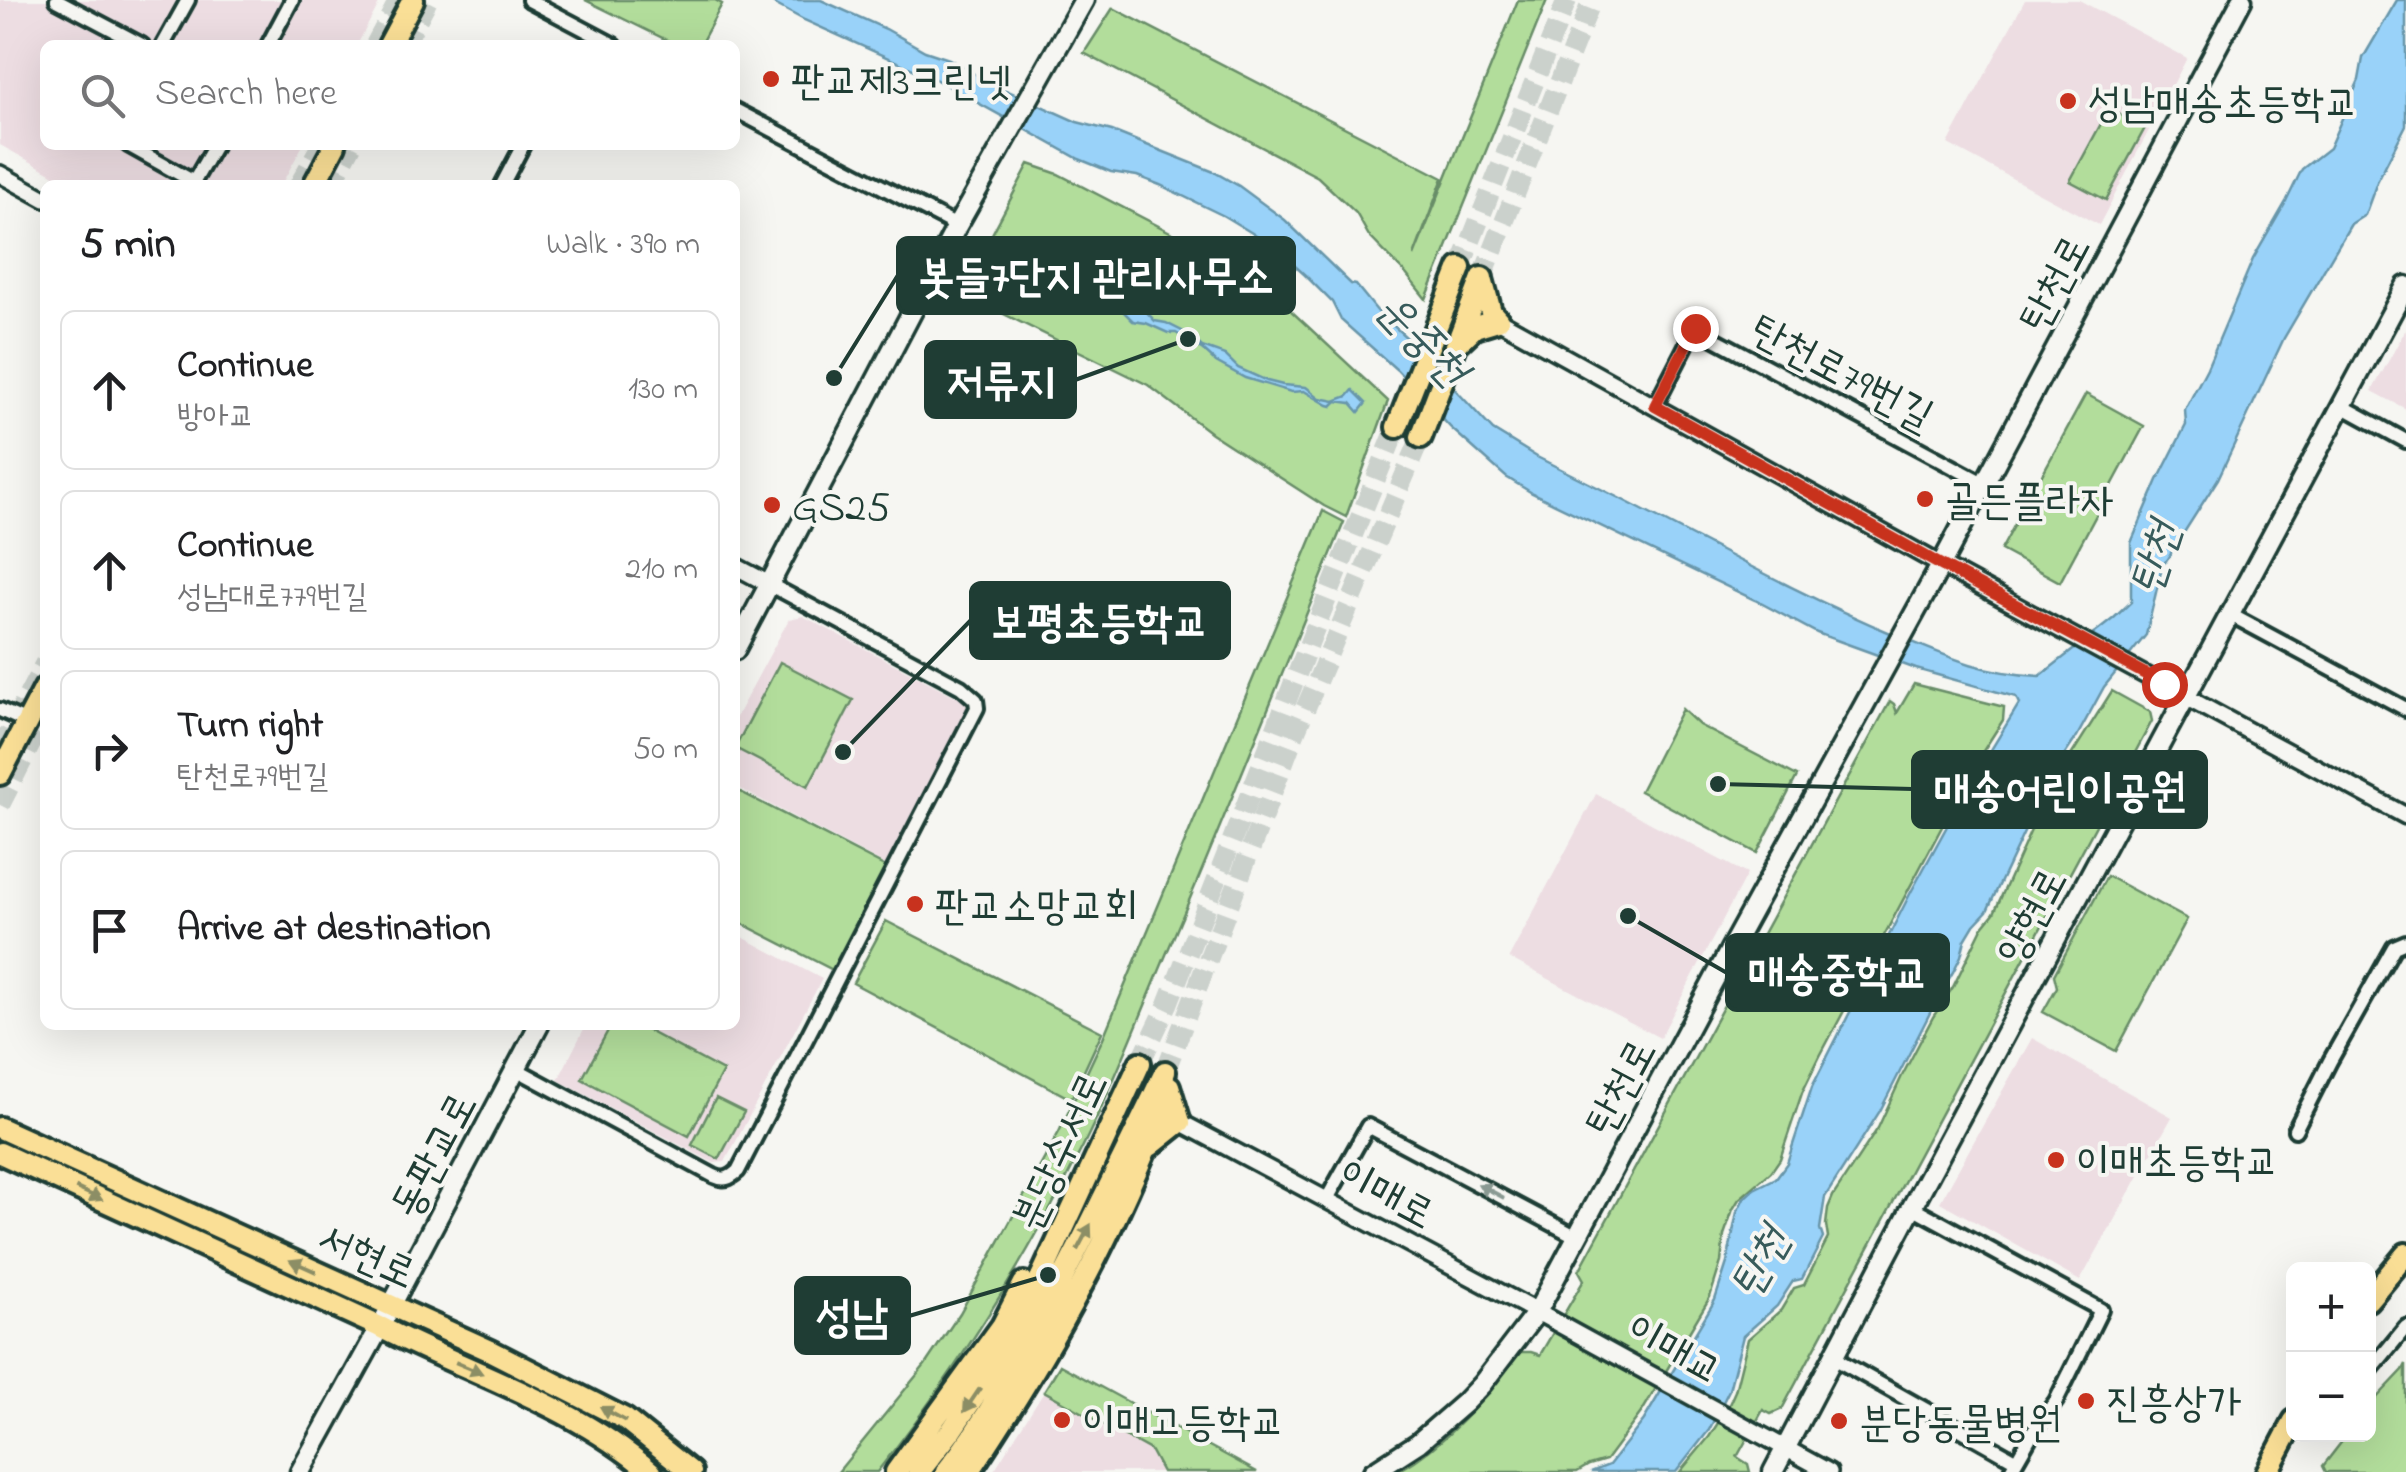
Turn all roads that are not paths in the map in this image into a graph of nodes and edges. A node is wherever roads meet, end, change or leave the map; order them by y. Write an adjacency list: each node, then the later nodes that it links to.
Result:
1 (57, 0): 9 (street)
2 (188, 0): 10 (street)
3 (292, 0): 11 (street)
4 (413, 0): 12 (main road)
5 (529, 0): 8 (street)
6 (1084, 0): 26 (main road)
7 (2242, 0): 36 (main road, 탄천로)
8 (585, 29): 13 (street); 14 (street)
9 (133, 40)
10 (166, 40)
11 (271, 40)
12 (392, 40)
13 (580, 40)
14 (605, 40)
15 (740, 113): 26 (street)
16 (137, 150): 21 (street)
17 (212, 150): 22 (street)
18 (331, 150): 23 (main road)
19 (520, 150): 24 (street)
20 (0, 174): 25 (street)
21 (188, 180)
22 (195, 180)
23 (316, 180)
24 (505, 180)
25 (40, 195)
26 (956, 226): 39 (main road)
27 (1460, 268): 33 (main road)
28 (2406, 286): 32 (main road, 양현로)
29 (1471, 320): 30 (main road); 30 (main road); 34 (main road)
30 (1498, 320): 31 (street)
31 (1655, 406): 36 (street, 탄천로79번길); 37 (street)
32 (2342, 406): 35 (street); 40 (main road, 양현로)
33 (1401, 417)
34 (1423, 432)
35 (2406, 441)
36 (1985, 484): 37 (main road, 탄천로)
37 (1941, 565): 42 (street); 62 (main road, 탄천로)
38 (740, 569): 39 (street)
39 (769, 584): 41 (main road); 52 (street)
40 (2232, 615): 42 (main road, 양현로); 44 (street)
41 (740, 640)
42 (2187, 696): 48 (street); 61 (main road, 양현로)
43 (40, 697): 46 (main road)
44 (2406, 708)
45 (0, 710): 46 (street)
46 (26, 722): 47 (main road)
47 (0, 774)
48 (2406, 816)
49 (2406, 942): 57 (street)
50 (536, 1030): 52 (main road, 동판교로)
51 (1140, 1062): 55 (main road, 분당수서로)
52 (516, 1068): 65 (main road, 동판교로)
53 (1168, 1075): 54 (main road); 59 (main road); 80 (main road, 분당수서로, one-way to 53)
54 (1180, 1122): 59 (main road); 60 (street, 이매로)
55 (1112, 1124): 78 (main road); 79 (main road, 분당수서로, one-way to 79)
56 (0, 1128): 65 (main road, 서현로, one-way to 56)
57 (2295, 1130)
58 (0, 1153): 68 (main road, 서현로, one-way to 68)
59 (1143, 1156): 81 (main road)
60 (1326, 1199): 62 (street, one-way to 60); 66 (street, 이매로)
61 (1912, 1207): 70 (main road, 양현로); 74 (street)
62 (1577, 1237): 66 (main road, 탄천로)
63 (2406, 1254): 64 (main road)
64 (2376, 1290)
65 (392, 1305): 68 (main road, 동판교로); 77 (main road, 서현로, one-way to 65)
66 (1537, 1312): 67 (street, 이매로); 82 (main road, 탄천로)
67 (1561, 1324): 73 (street, 이매교)
68 (380, 1327): 75 (main road, 동판교로); 76 (main road, 서현로, one-way to 76)
69 (2406, 1327): 71 (street)
70 (1832, 1357): 73 (main road, 양현로); 74 (street)
71 (2376, 1363)
72 (2286, 1440): 85 (main road)
73 (1786, 1449): 83 (main road, 양현로); 84 (street)
74 (2012, 1466)
75 (300, 1472)
76 (650, 1472)
77 (691, 1472)
78 (896, 1472)
79 (919, 1472)
80 (946, 1472)
81 (969, 1472)
82 (1373, 1472)
83 (1773, 1472)
84 (1829, 1472)
85 (2267, 1472)

